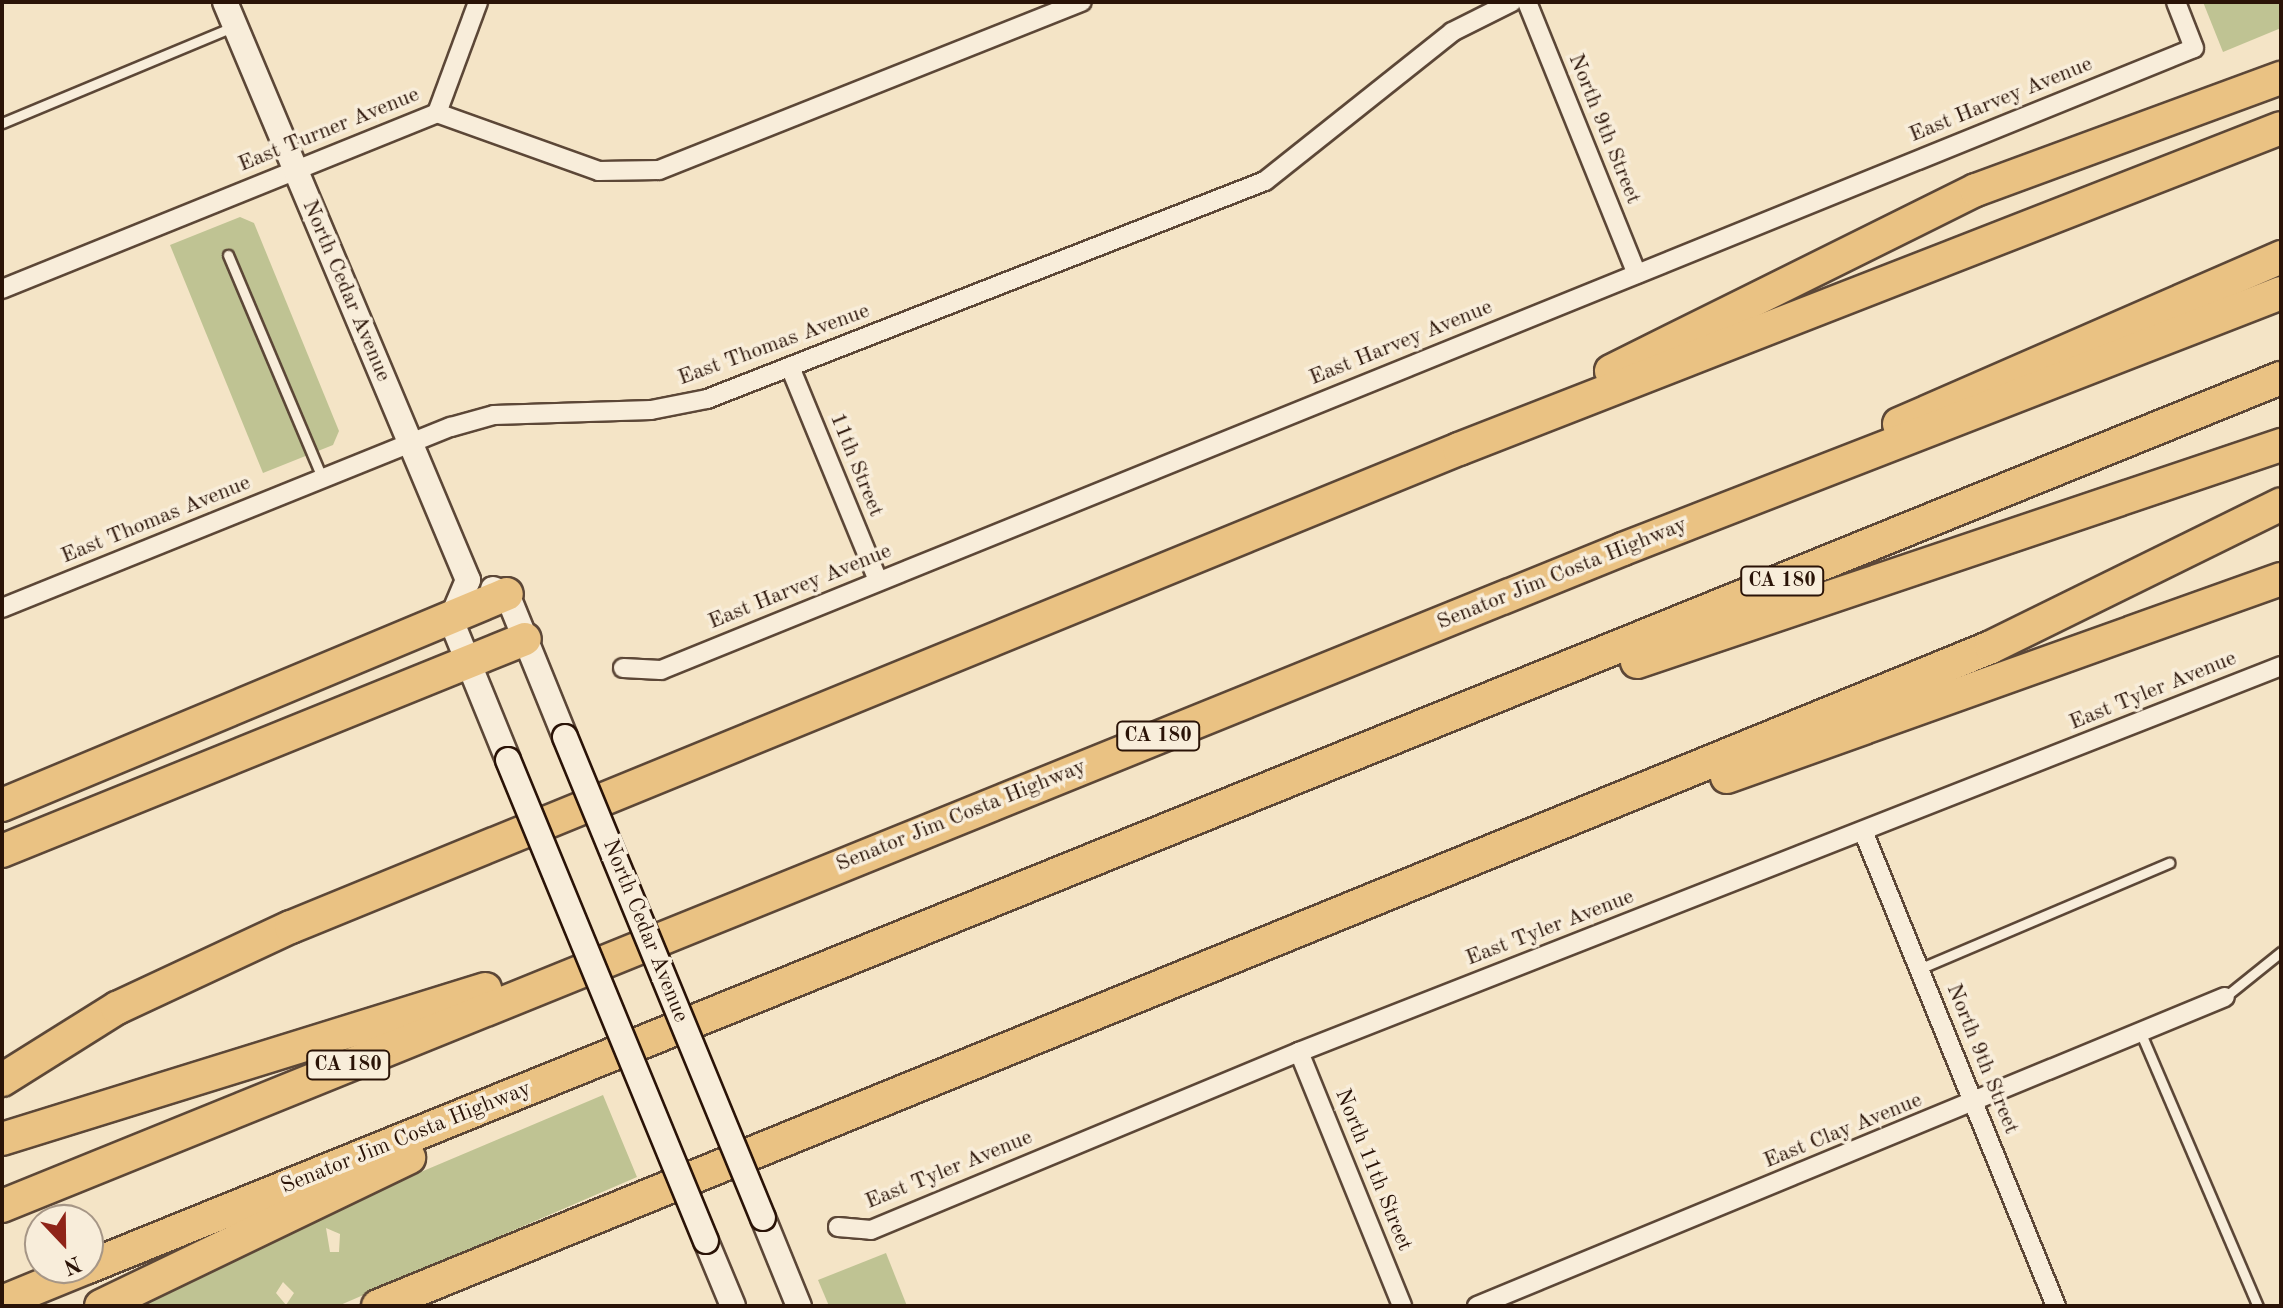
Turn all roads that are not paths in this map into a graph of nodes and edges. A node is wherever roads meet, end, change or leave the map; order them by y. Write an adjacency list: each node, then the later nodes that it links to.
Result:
1 (225, 2): 7 (main road, North Cedar Avenue)
2 (478, 2): 9 (street)
3 (1082, 2): 9 (street, East Turner Avenue)
4 (1512, 2): 18 (street, East Thomas Avenue)
5 (1527, 2): 15 (street, North 9th Street)
6 (2176, 2): 15 (street, East Harvey Avenue)
7 (235, 26): 10 (lane); 12 (main road, North Cedar Avenue)
8 (2281, 78): 22 (highway)
9 (437, 113): 12 (street, East Turner Avenue)
10 (2, 123)
11 (2281, 128): 22 (highway)
12 (294, 169): 16 (street, East Turner Avenue); 20 (main road, North Cedar Avenue)
13 (228, 255): 23 (lane)
14 (2281, 257): 25 (highway)
15 (1637, 274): 28 (street, East Harvey Avenue)
16 (2, 289)
17 (2281, 293): 25 (highway, Senator Jim Costa Highway / CA 180)
18 (790, 367): 20 (street, East Thomas Avenue); 28 (street, 11th Street)
19 (2281, 378): 36 (highway, Senator Jim Costa Highway / CA 180)
20 (410, 443): 23 (street, East Thomas Avenue); 27 (main road, North Cedar Avenue)
21 (2281, 445): 36 (highway)
22 (1459, 449): 49 (highway)
23 (322, 478): 30 (street, East Thomas Avenue)
24 (2281, 504): 41 (highway)
25 (1623, 549): 42 (highway, Senator Jim Costa Highway / CA 180)
26 (2281, 579): 41 (highway)
27 (468, 580): 29 (main road); 31 (main road)
28 (878, 581): 35 (street, East Harvey Avenue)
29 (507, 594): 31 (highway); 32 (main road, North Cedar Avenue)
30 (2, 608)
31 (451, 620): 33 (main road); 37 (highway)
32 (525, 639): 33 (highway); 60 (main road, North Cedar Avenue, bridge)
33 (468, 662): 39 (highway); 59 (main road, bridge)
34 (2281, 666): 38 (street, East Tyler Avenue)
35 (623, 668)
36 (1283, 784): 46 (highway, Senator Jim Costa Highway / CA 180)
37 (2, 805)
38 (1863, 831): 44 (street, North 9th Street); 48 (street, East Tyler Avenue)
39 (2, 851)
40 (2169, 863): 44 (lane)
41 (1334, 913): 58 (highway)
42 (694, 924): 51 (highway); 52 (highway, Senator Jim Costa Highway / CA 180)
43 (2281, 952): 45 (lane)
44 (1919, 969): 50 (street, North 9th Street)
45 (2225, 997): 47 (street, East Clay Avenue)
46 (723, 1010): 54 (highway, Senator Jim Costa Highway / CA 180); 57 (highway)
47 (2142, 1036): 50 (street, East Clay Avenue); 64 (lane)
48 (1299, 1052): 53 (street, East Tyler Avenue); 61 (street, North 11th Street)
49 (2, 1080)
50 (1974, 1104): 62 (street, East Clay Avenue); 63 (street, North 9th Street)
51 (2, 1139)
52 (2, 1206)
53 (838, 1227)
54 (104, 1260)
55 (46, 1284): 56 (highway, Senator Jim Costa Highway / CA 180)
56 (2, 1302)
57 (101, 1306)
58 (378, 1306)
59 (733, 1306)
60 (799, 1306)
61 (1402, 1306)
62 (1477, 1306)
63 (2056, 1306)
64 (2258, 1306)

